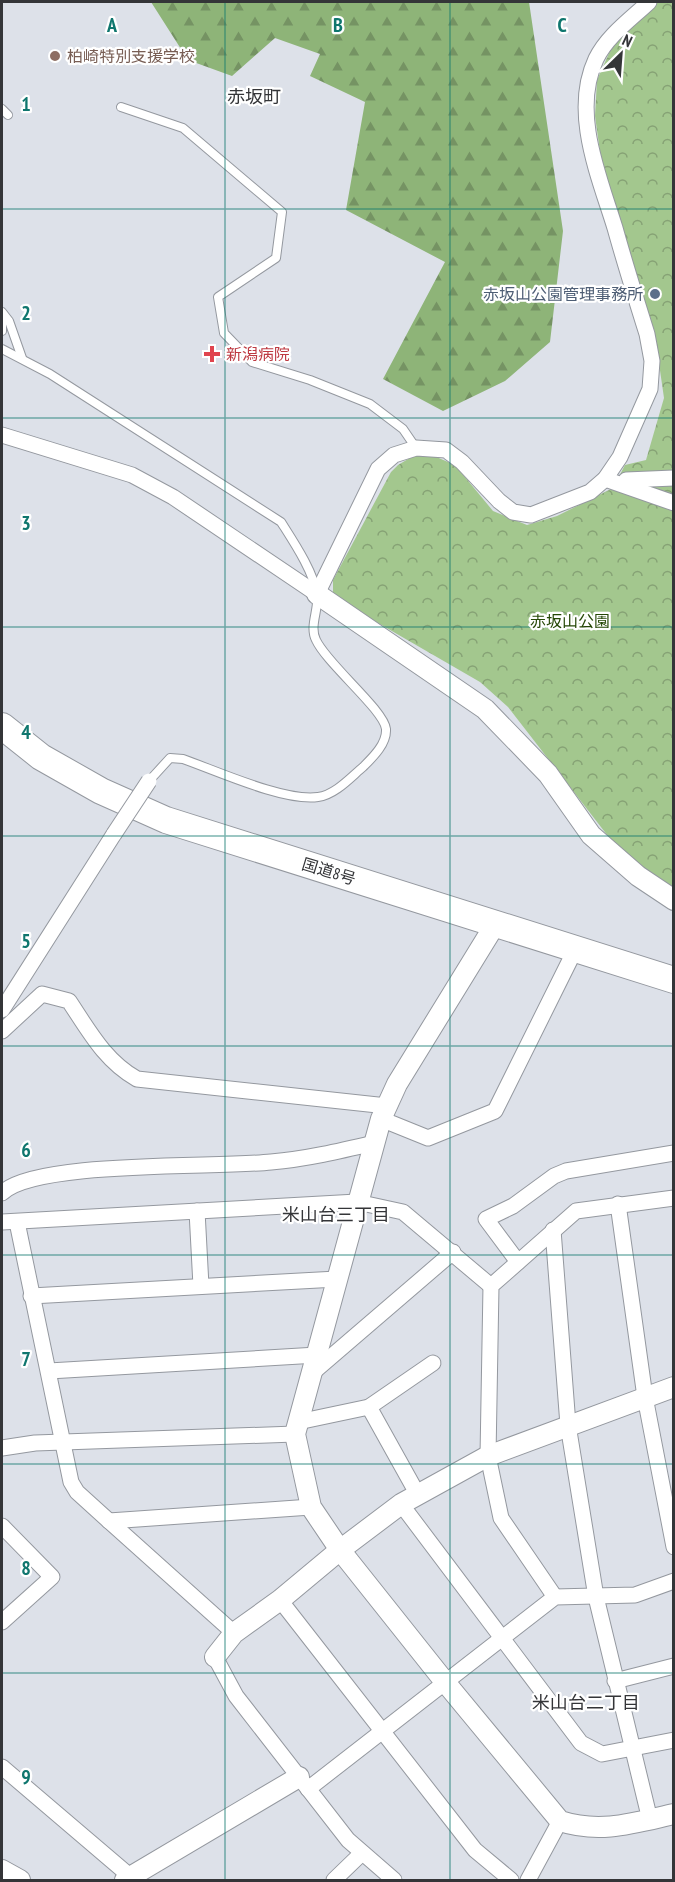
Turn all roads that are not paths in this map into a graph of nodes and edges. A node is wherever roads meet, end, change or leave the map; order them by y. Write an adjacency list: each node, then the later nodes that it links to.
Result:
1 (649, 2): 10 (street)
2 (121, 107): 8 (lane)
3 (2, 314): 4 (lane); 6 (lane)
4 (2, 331)
5 (2, 349): 6 (lane)
6 (22, 358): 12 (lane)
7 (2, 435): 12 (street)
8 (416, 448): 10 (street); 12 (street)
9 (674, 478): 10 (street)
10 (605, 479): 11 (street)
11 (674, 503)
12 (317, 594): 14 (lane); 15 (street)
13 (2, 726): 16 (highway, 国道8号)
14 (149, 781): 19 (street, bridge)
15 (674, 900)
16 (496, 923): 17 (highway, 国道8号); 21 (street)
17 (576, 948): 18 (highway, 国道8号); 21 (street)
18 (674, 980)
19 (2, 1010)
20 (2, 1031): 21 (street)
21 (384, 1113): 22 (street)
22 (374, 1143): 24 (street); 26 (street)
23 (674, 1153): 33 (street)
24 (2, 1193)
25 (674, 1198): 27 (street)
26 (357, 1202): 28 (street); 32 (street); 34 (street)
27 (618, 1204): 31 (street); 42 (street)
28 (197, 1211): 30 (street); 35 (street)
29 (2, 1222): 30 (street)
30 (17, 1222): 37 (street)
31 (553, 1230): 33 (street); 44 (street)
32 (453, 1252): 36 (street); 39 (street)
33 (518, 1262): 36 (street)
34 (338, 1279): 35 (street); 39 (street)
35 (201, 1286): 37 (street)
36 (491, 1286): 48 (street)
37 (31, 1296): 40 (street)
38 (433, 1363): 43 (street)
39 (314, 1365): 40 (street); 45 (street)
40 (50, 1371): 46 (street)
41 (674, 1387): 42 (street)
42 (645, 1397): 44 (street); 53 (street)
43 (369, 1407): 45 (street); 49 (street)
44 (568, 1425): 48 (street); 57 (street)
45 (297, 1428): 46 (street); 50 (street)
46 (64, 1444): 47 (street); 51 (street)
47 (2, 1448)
48 (488, 1456): 49 (street); 56 (street)
49 (410, 1499): 54 (street); 61 (street)
50 (310, 1508): 51 (street); 54 (street)
51 (109, 1521): 60 (street)
52 (2, 1526): 59 (street)
53 (674, 1547)
54 (340, 1550): 58 (street); 65 (street)
55 (674, 1581): 57 (street)
56 (555, 1597): 57 (street); 61 (street)
57 (596, 1597): 64 (street)
58 (280, 1600): 60 (street); 66 (street)
59 (2, 1622)
60 (234, 1633): 62 (street)
61 (502, 1638): 65 (street); 68 (street)
62 (215, 1657): 70 (street)
63 (674, 1666): 64 (street)
64 (615, 1681): 68 (street)
65 (445, 1682): 66 (street); 73 (street)
66 (382, 1731): 70 (street); 80 (street)
67 (674, 1740): 68 (street)
68 (631, 1750): 72 (street)
69 (2, 1767): 76 (street)
70 (303, 1783): 74 (street); 76 (street)
71 (674, 1814): 72 (street)
72 (650, 1820): 73 (street)
73 (560, 1821): 81 (street)
74 (362, 1853): 78 (street); 79 (street)
75 (2, 1870): 77 (street)
76 (128, 1879)
77 (20, 1881)
78 (334, 1881)
79 (394, 1881)
80 (511, 1881)
81 (528, 1881)

